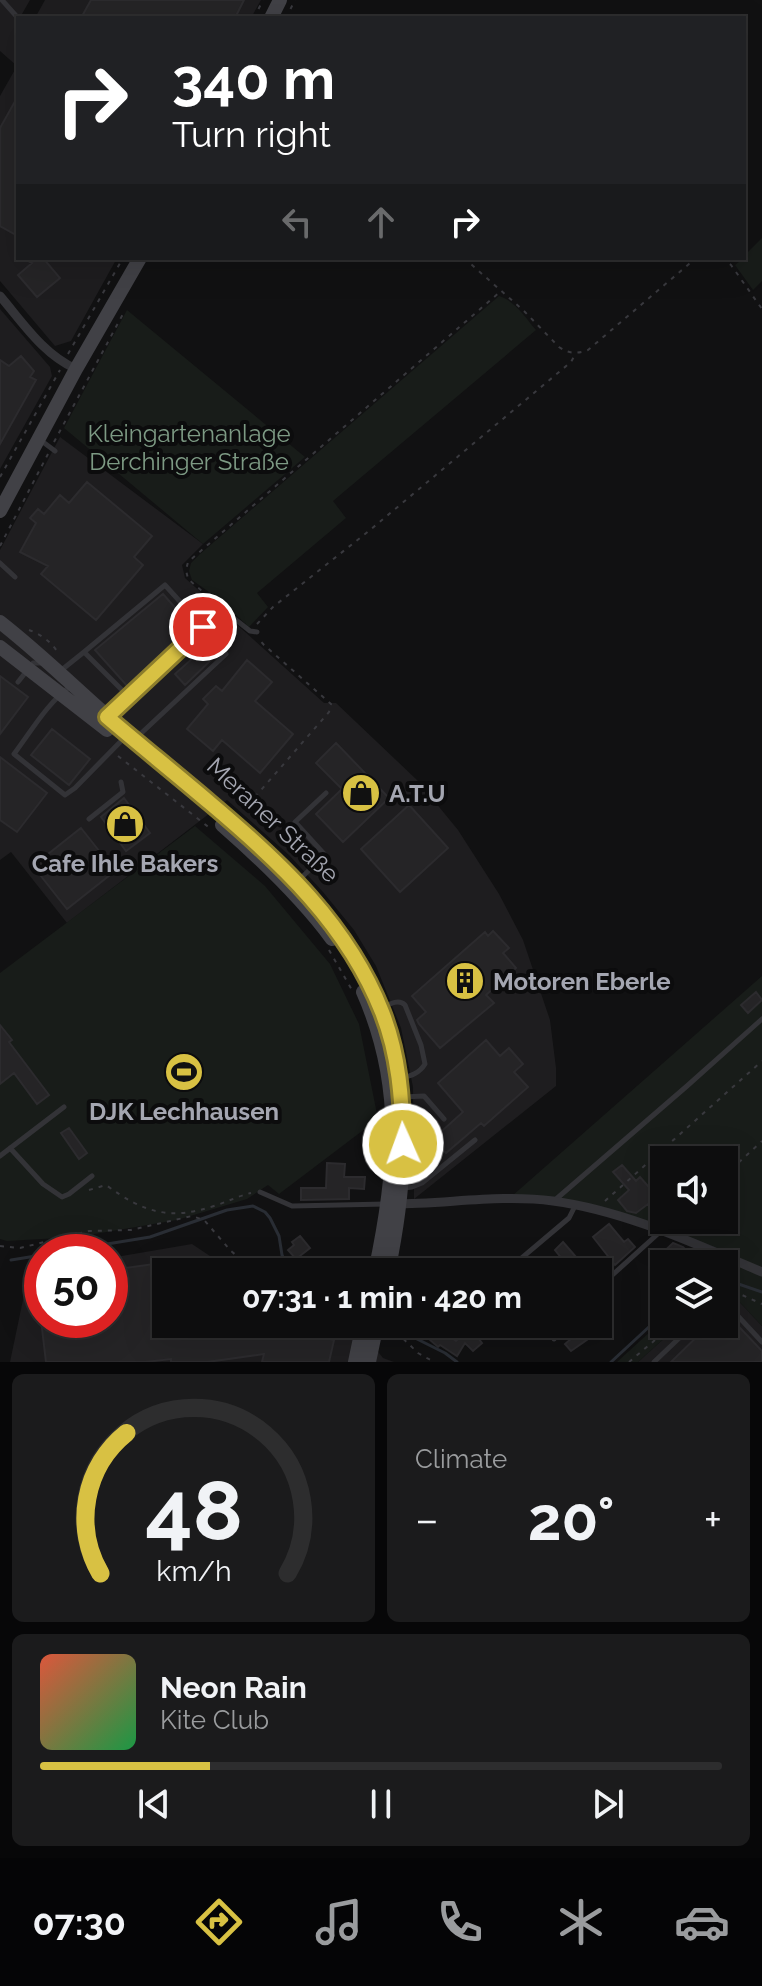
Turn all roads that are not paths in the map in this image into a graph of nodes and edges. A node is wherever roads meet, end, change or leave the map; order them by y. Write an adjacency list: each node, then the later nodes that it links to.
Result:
1 (2, 0): 2 (lane)
2 (16, 16)
3 (139, 260): 5 (main road)
4 (0, 296): 5 (street)
5 (76, 369): 6 (main road)
6 (39, 438): 7 (lane); 8 (main road)
7 (53, 449)
8 (0, 511)
9 (0, 563): 10 (lane)
10 (15, 577)
11 (231, 616): 13 (lane)
12 (0, 622): 17 (main road, Meraner Straße)
13 (257, 632)
14 (0, 647): 18 (main road, Meraner Straße)
15 (84, 652): 17 (lane); 21 (lane); 21 (lane)
16 (226, 654): 23 (lane)
17 (57, 660): 18 (lane); 20 (main road, Meraner Straße)
18 (28, 669): 19 (lane); 20 (main road, Meraner Straße)
19 (18, 682)
20 (66, 689): 22 (main road, Meraner Straße); 23 (lane)
21 (129, 697): 22 (lane)
22 (103, 720): 23 (main road, Meraner Straße)
23 (124, 742): 27 (main road, Meraner Straße); 28 (main road, Meraner Straße)
24 (121, 782): 26 (lane)
25 (326, 793): 27 (lane)
26 (89, 819)
27 (297, 882): 28 (main road, Meraner Straße)
28 (376, 1010): 30 (main road, Meraner Straße); 30 (lane)
29 (762, 1019): 40 (lane)
30 (394, 1079): 31 (main road, Meraner Straße)
31 (396, 1098): 33 (lane); 38 (main road, Meraner Straße)
32 (64, 1107): 35 (lane)
33 (444, 1119)
34 (475, 1140): 38 (lane)
35 (10, 1148): 36 (lane); 37 (lane)
36 (0, 1156)
37 (92, 1176)
38 (396, 1186): 41 (main road, Meraner Straße)
39 (260, 1192): 41 (lane)
40 (554, 1201): 41 (street); 42 (street)
41 (394, 1204): 46 (main road, Meraner Straße); 47 (main road, Meraner Straße)
42 (575, 1206): 43 (street); 48 (lane)
43 (650, 1227)
44 (659, 1234): 50 (lane)
45 (669, 1234): 49 (street)
46 (379, 1258)
47 (389, 1258)
48 (522, 1258)
49 (762, 1272)
50 (612, 1276)
51 (738, 1316): 55 (lane)
52 (364, 1338): 56 (main road)
53 (374, 1338): 56 (main road)
54 (680, 1338): 57 (lane)
55 (762, 1342)
56 (368, 1361)
57 (657, 1361)

